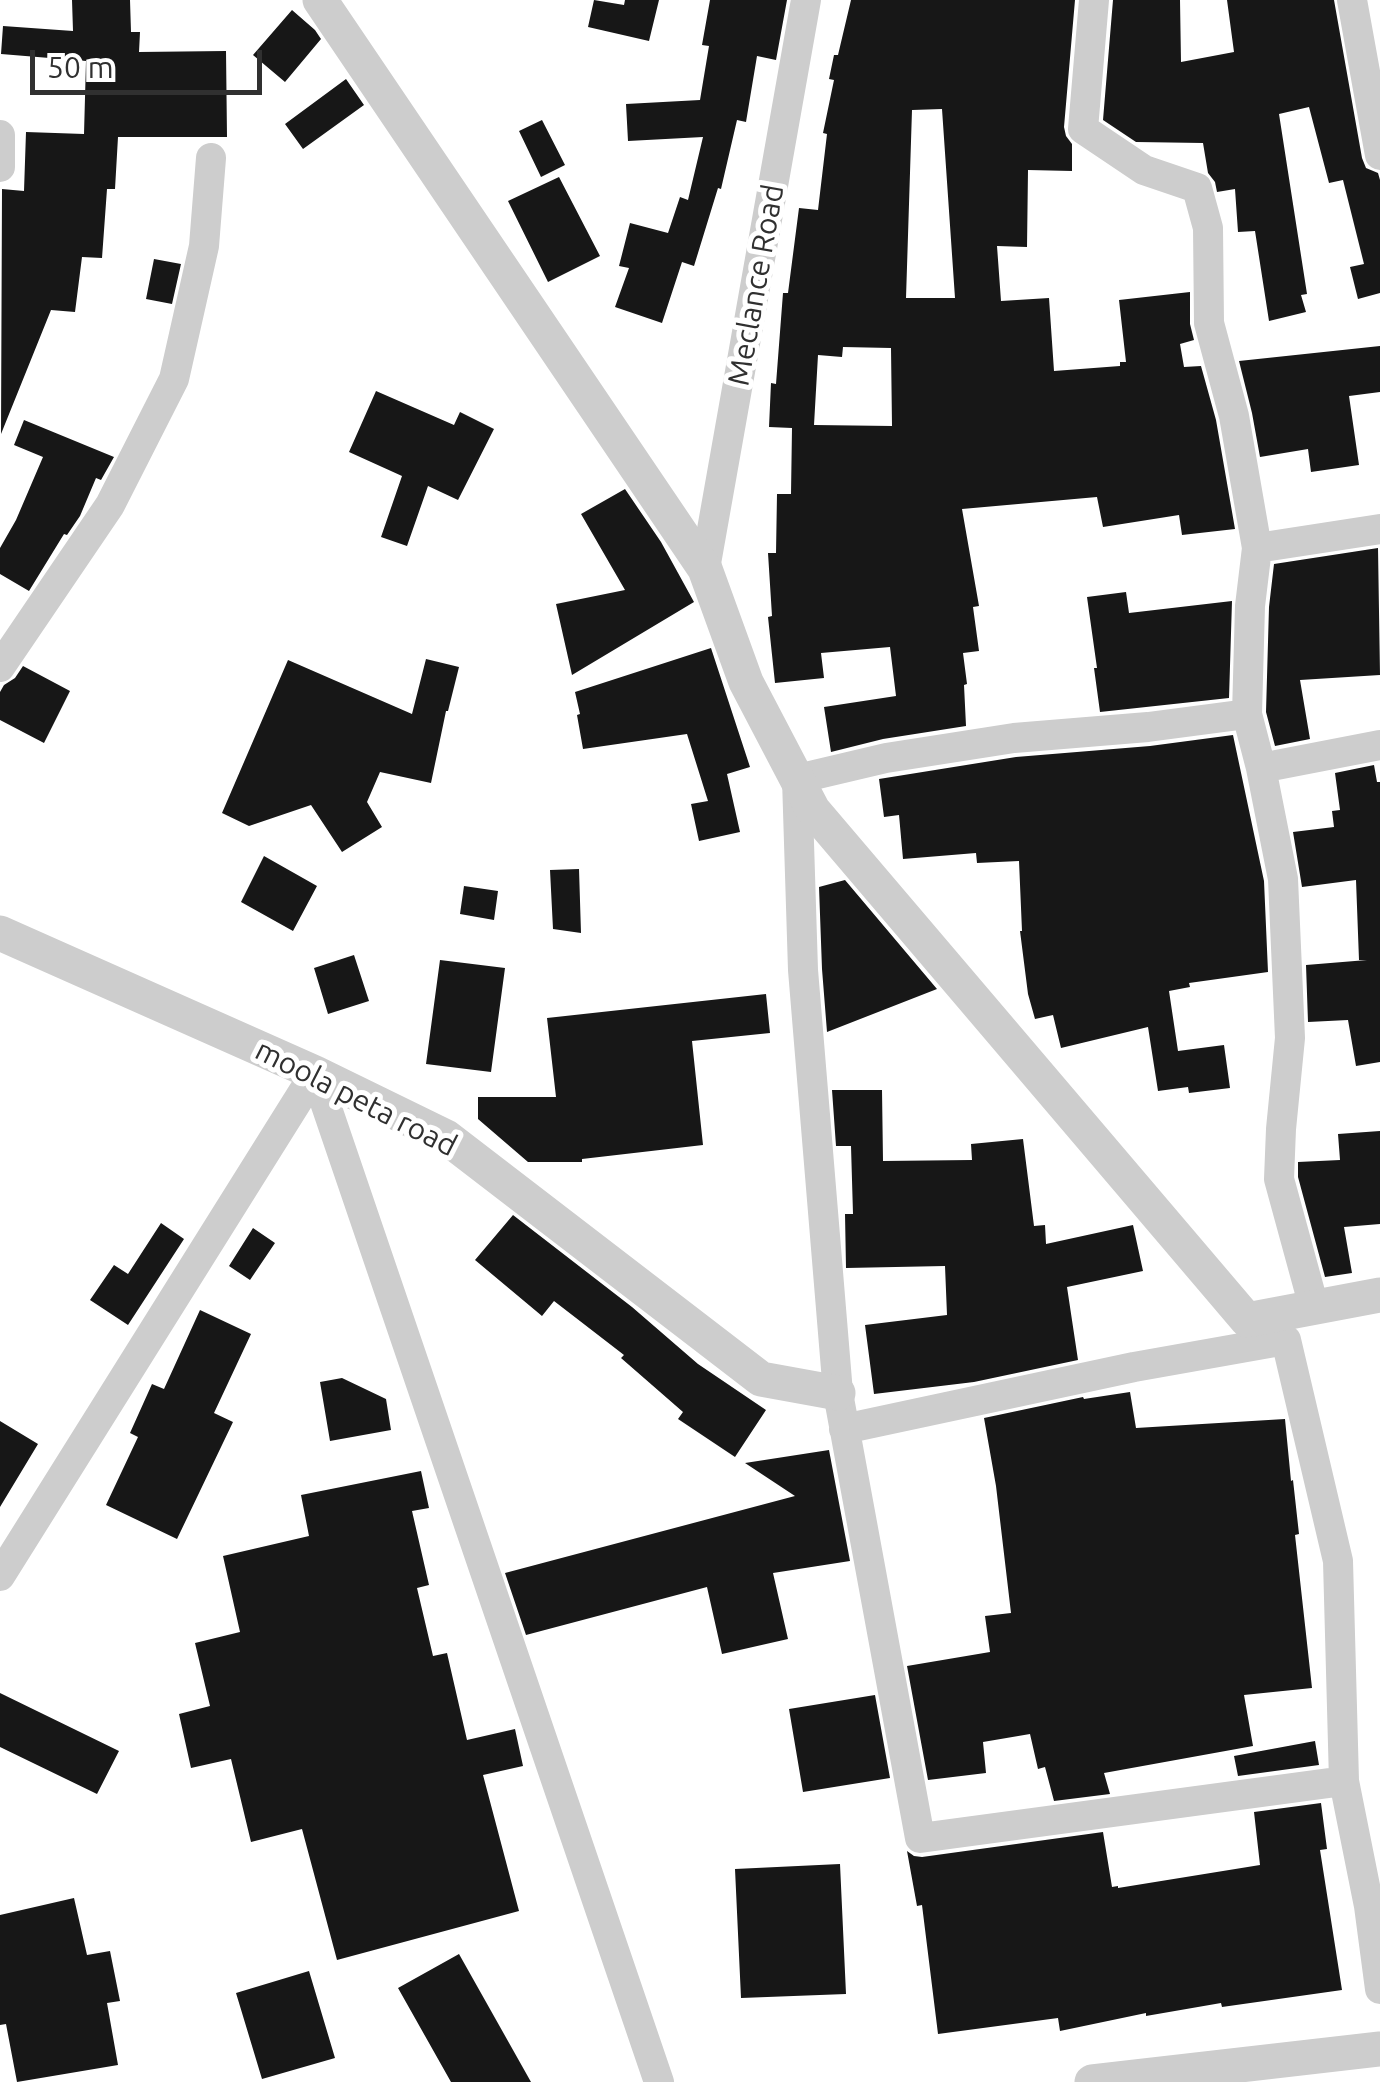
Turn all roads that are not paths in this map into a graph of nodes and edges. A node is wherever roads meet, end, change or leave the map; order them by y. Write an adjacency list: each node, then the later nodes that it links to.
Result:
1 (320, 0): 11 (street)
2 (806, 0): 11 (street, Meclance Road)
3 (1094, 0): 10 (street)
4 (1352, 0): 6 (street)
5 (0, 135): 8 (street)
6 (1380, 156)
7 (211, 158): 12 (street)
8 (0, 167)
9 (1380, 529): 10 (street)
10 (1257, 548): 13 (street)
11 (705, 569): 16 (street)
12 (0, 667)
13 (1247, 714): 15 (street); 16 (street)
14 (1380, 745): 15 (street)
15 (1261, 768): 20 (street)
16 (797, 778): 21 (street); 23 (street)
17 (0, 933): 18 (street, moola peta road)
18 (315, 1073): 23 (street, moola peta road); 25 (street); 30 (street)
19 (1380, 1295): 20 (street)
20 (1314, 1307): 21 (street)
21 (1247, 1320): 22 (street)
22 (1286, 1340): 24 (street); 26 (street)
23 (838, 1393): 24 (street)
24 (844, 1429): 26 (street)
25 (0, 1576)
26 (1344, 1781): 27 (street)
27 (1374, 1904): 28 (street)
28 (1380, 1989)
29 (1380, 2050): 31 (street)
30 (660, 2082)
31 (1092, 2082)

